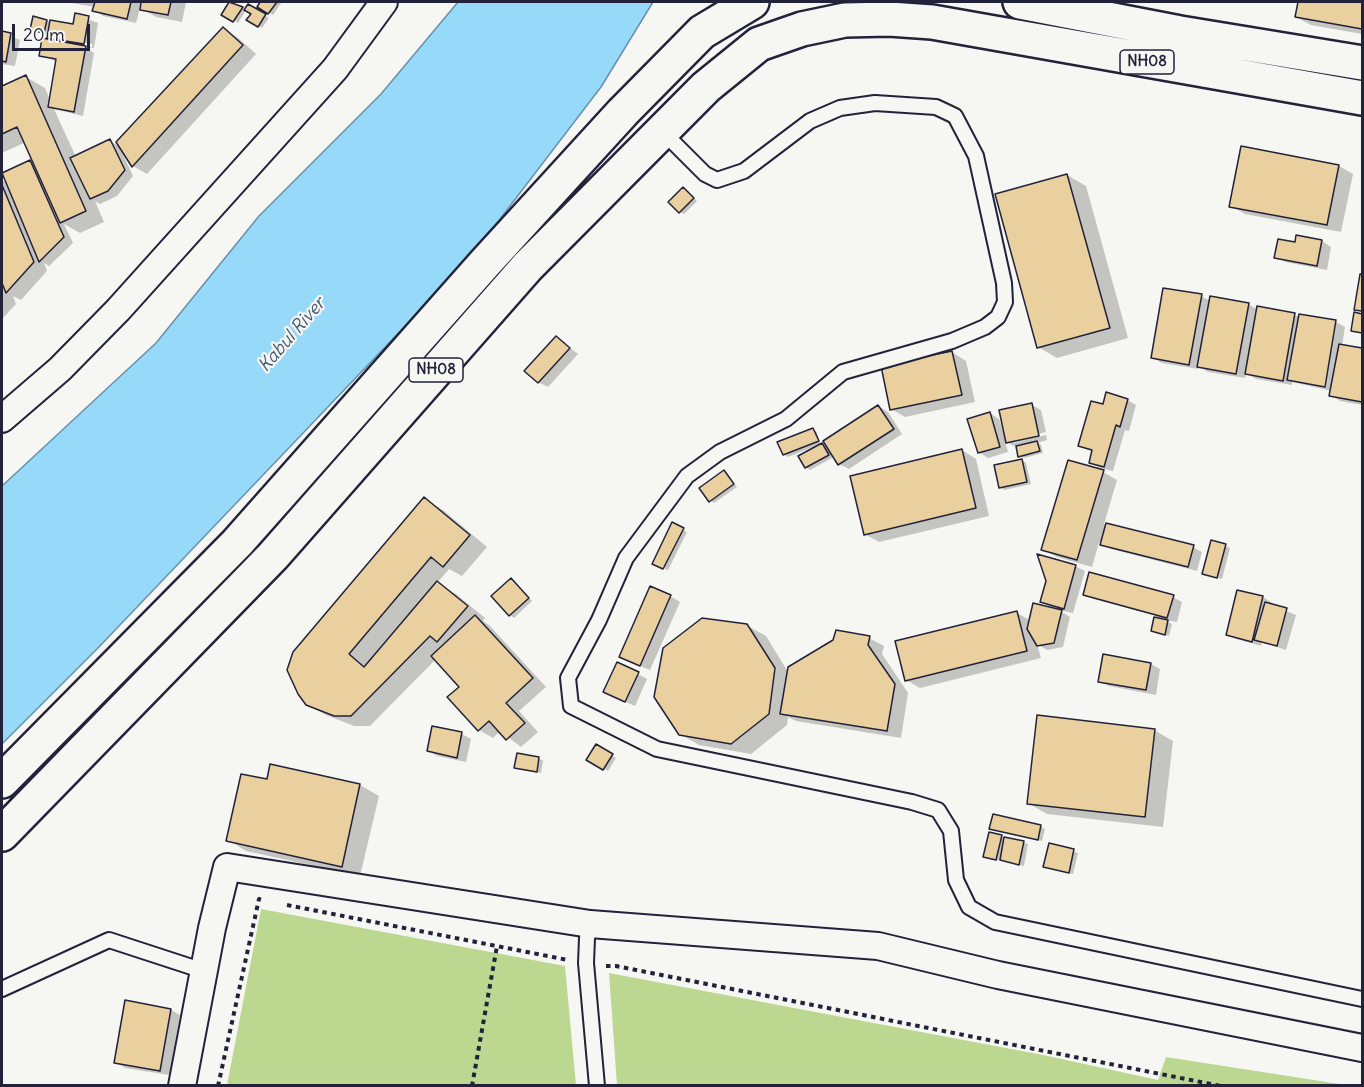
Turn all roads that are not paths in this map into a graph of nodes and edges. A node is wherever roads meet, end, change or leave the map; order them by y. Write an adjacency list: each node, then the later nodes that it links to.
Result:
1 (384, 2): 7 (street)
2 (752, 2): 8 (highway, NH08)
3 (1020, 2): 4 (highway, NH08)
4 (1362, 63)
5 (1362, 99): 6 (highway, NH08)
6 (662, 131): 9 (highway, NH08); 13 (lane)
7 (2, 419)
8 (2, 781)
9 (2, 834)
10 (590, 924): 11 (street); 14 (street); 16 (lane)
11 (204, 971): 12 (lane); 15 (street)
12 (2, 989)
13 (1362, 999)
14 (1362, 1048)
15 (182, 1086)
16 (597, 1086)

